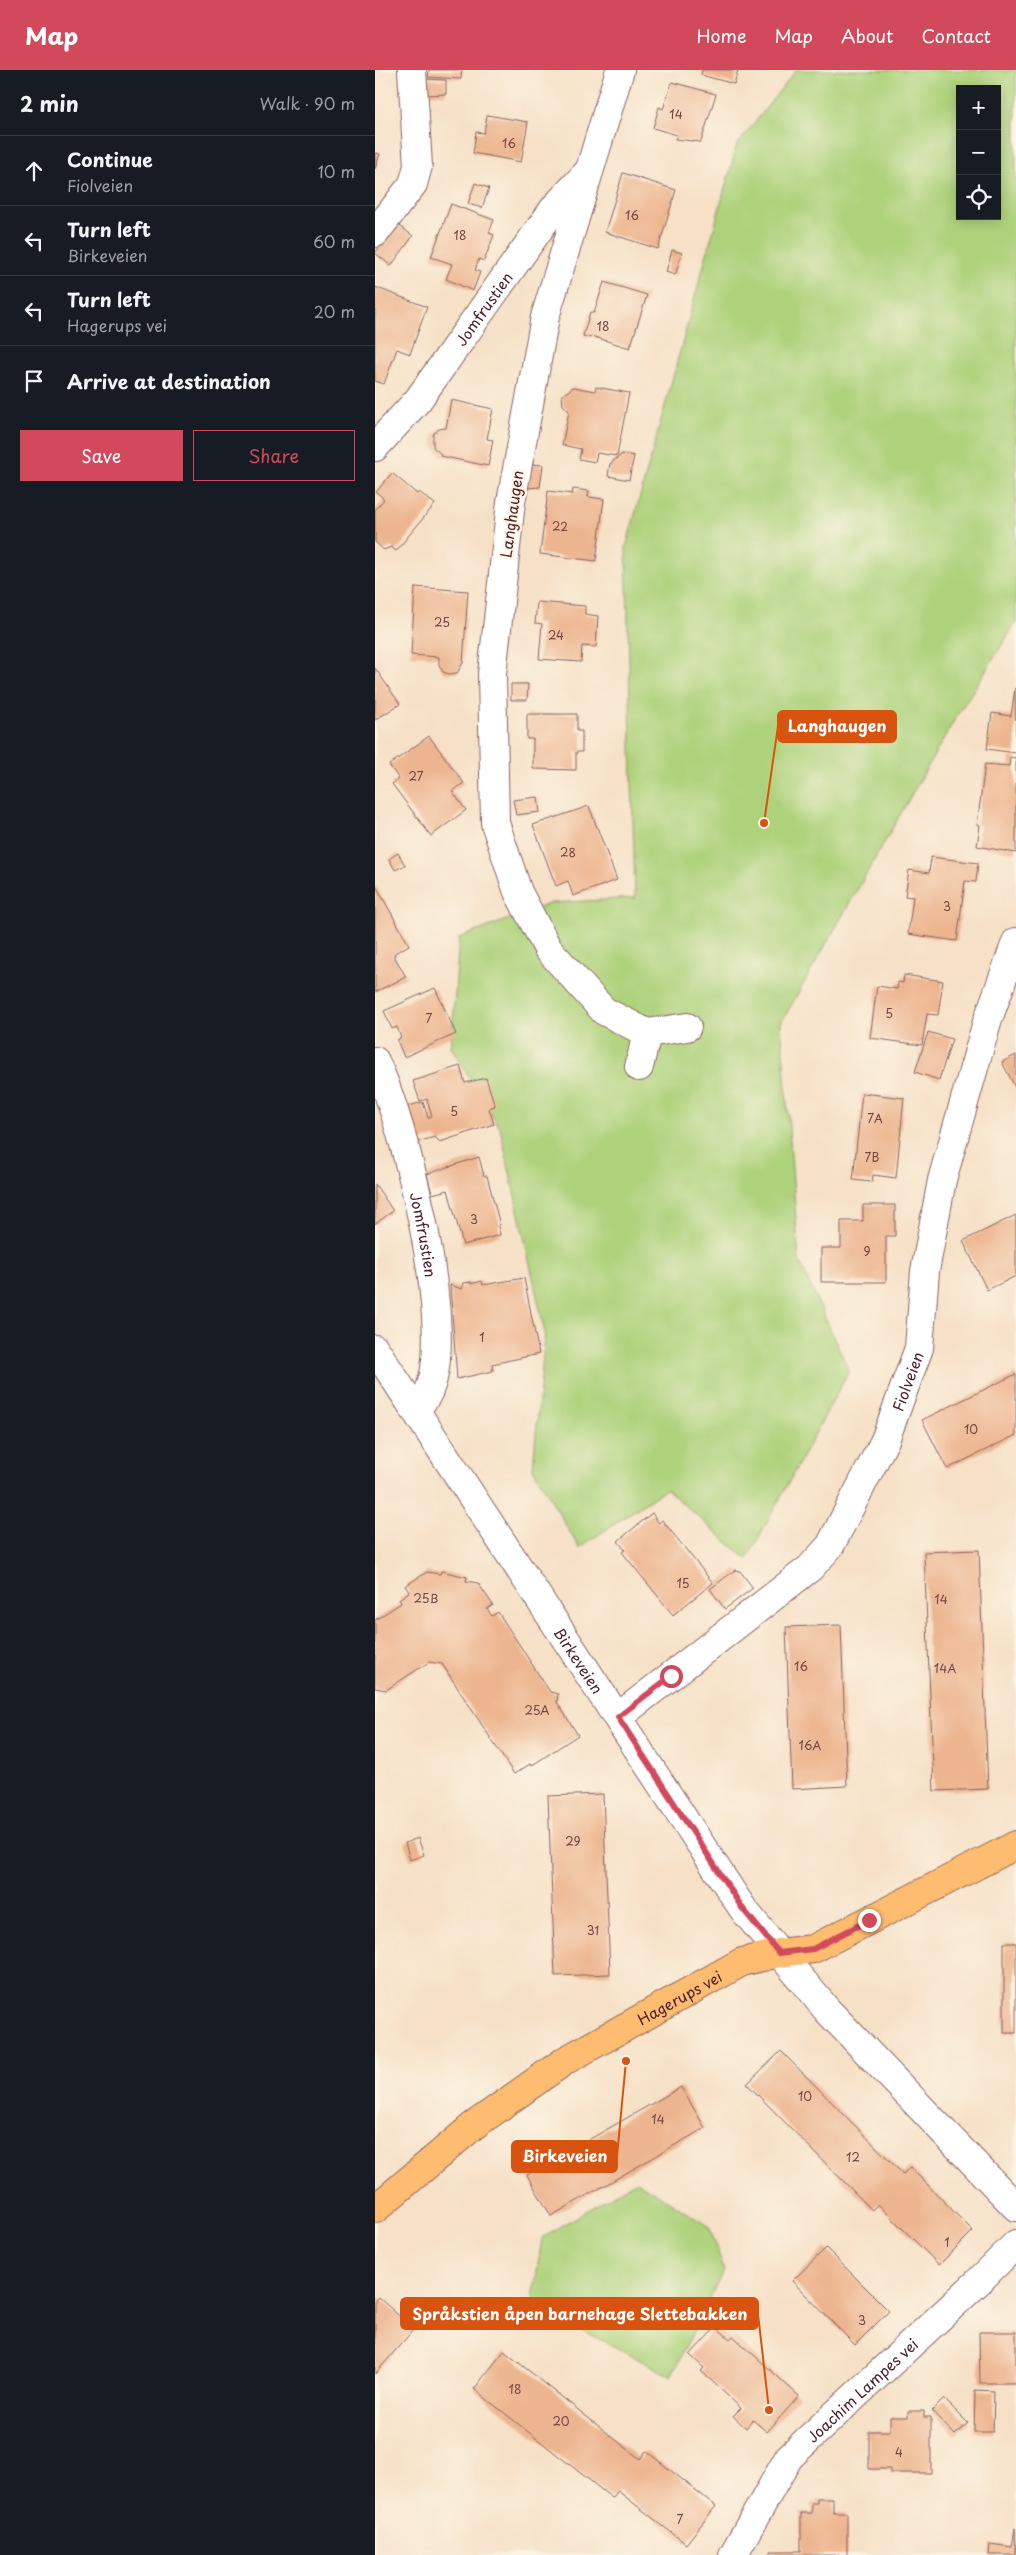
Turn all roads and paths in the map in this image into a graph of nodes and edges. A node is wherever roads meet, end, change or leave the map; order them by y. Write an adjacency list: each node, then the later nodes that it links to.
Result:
1 (412, 70): 4 (street)
2 (620, 70): 3 (street, Langhaugen)
3 (590, 169): 5 (street, Jomfrustien); 8 (street, Langhaugen)
4 (375, 233)
5 (375, 447)
6 (1016, 942): 13 (street, Fiolveien)
7 (687, 1027): 8 (street)
8 (647, 1033): 10 (street)
9 (375, 1061): 12 (street, Jomfrustien)
10 (639, 1068)
11 (375, 1349): 12 (street, Birkeveien)
12 (415, 1410): 13 (street, Birkeveien)
13 (618, 1717): 15 (street, Birkeveien)
14 (1016, 1845): 15 (main road, Hagerups vei)
15 (779, 1953): 16 (street, Birkeveien); 17 (main road, Hagerups vei)
16 (1016, 2207)
17 (375, 2209)
18 (1016, 2244): 19 (street, Joachim Lampes vei)
19 (733, 2555)

